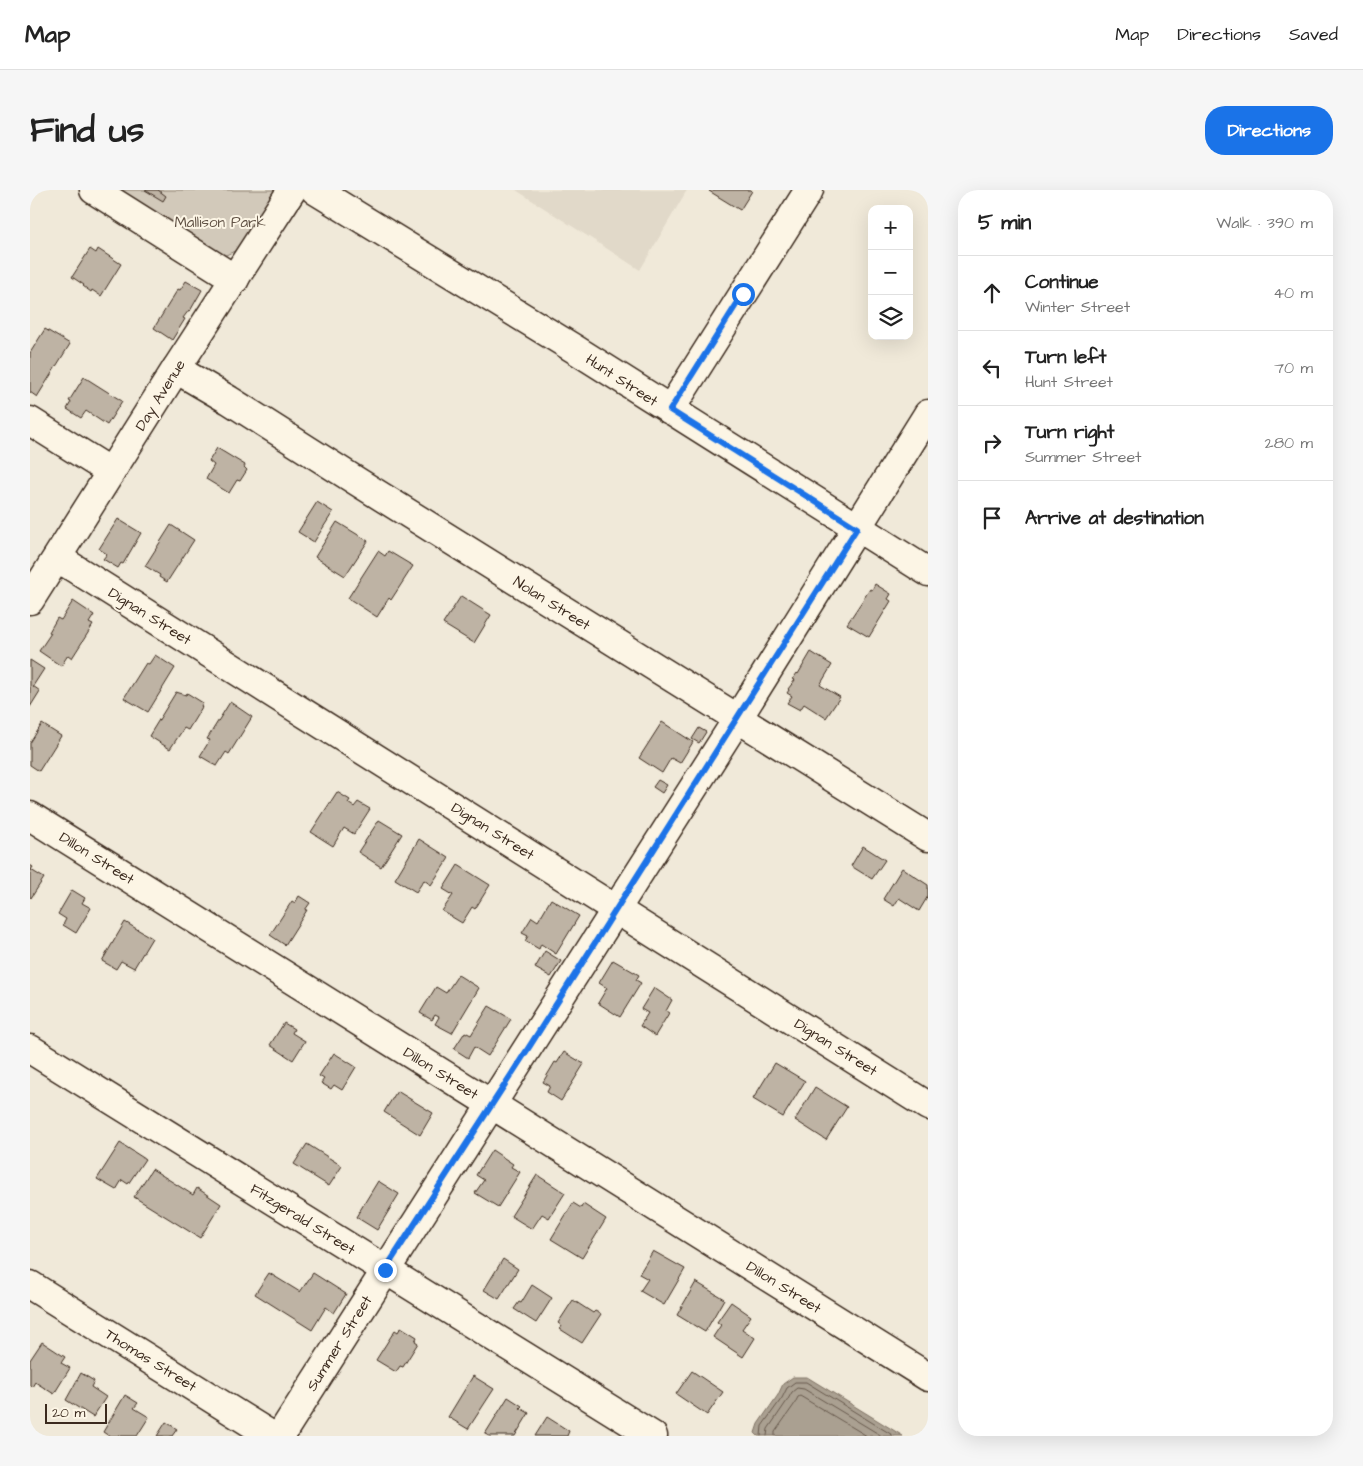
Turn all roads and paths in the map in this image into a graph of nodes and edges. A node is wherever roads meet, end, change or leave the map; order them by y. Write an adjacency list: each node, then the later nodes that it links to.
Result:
1 (94, 190): 5 (street)
2 (292, 190): 5 (street, Day Avenue)
3 (314, 190): 7 (street, Hunt Street)
4 (808, 190): 7 (street)
5 (235, 279): 6 (street, Day Avenue)
6 (176, 369): 10 (street, Day Avenue); 15 (street, Nolan Street)
7 (670, 410): 11 (street, Hunt Street)
8 (928, 414): 11 (street, Summer Street)
9 (30, 421): 10 (street)
10 (111, 472): 12 (street, Day Avenue)
11 (857, 528): 13 (street, Hunt Street); 15 (street, Summer Street)
12 (58, 558): 14 (street, Day Avenue); 18 (street, Dignan Street)
13 (928, 572)
14 (30, 600)
15 (738, 718): 17 (street, Nolan Street); 18 (street, Summer Street)
16 (30, 816): 20 (street, Dillon Street)
17 (928, 837)
18 (616, 909): 20 (street, Summer Street); 21 (street, Dignan Street)
19 (30, 1049): 22 (street, Fitzgerald Street)
20 (492, 1104): 22 (street, Summer Street); 24 (street, Dillon Street)
21 (928, 1106)
22 (385, 1270): 26 (street, Summer Street); 27 (street, Fitzgerald Street)
23 (30, 1285): 25 (street, Thomas Street)
24 (928, 1377)
25 (272, 1436)
26 (280, 1436)
27 (652, 1436)

